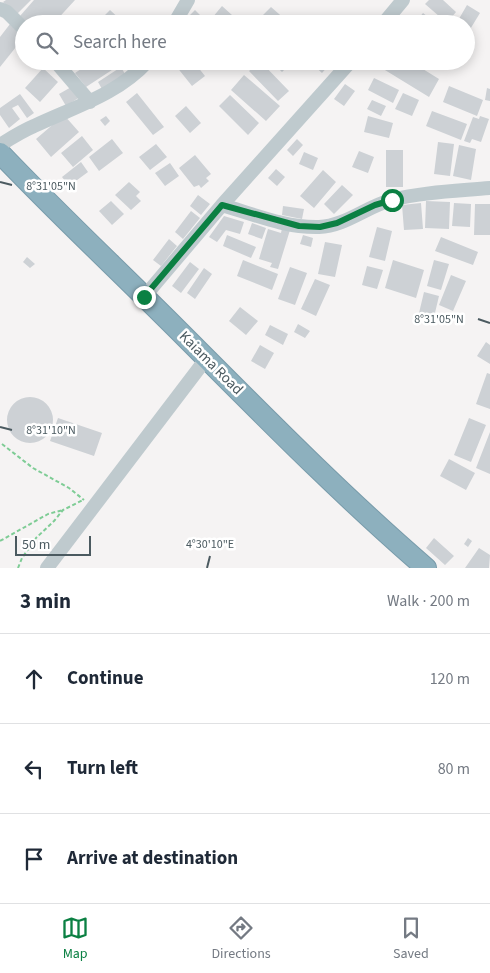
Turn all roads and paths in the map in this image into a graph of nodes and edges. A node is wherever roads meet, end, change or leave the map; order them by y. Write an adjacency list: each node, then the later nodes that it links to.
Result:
1 (188, 0): 4 (street)
2 (400, 1): 5 (street)
3 (0, 9): 6 (street)
4 (179, 15)
5 (390, 15)
6 (15, 20)
7 (63, 70): 10 (street)
8 (138, 70): 10 (street)
9 (343, 70): 14 (street)
10 (90, 102): 11 (street)
11 (0, 145)
12 (0, 153): 15 (highway, Kaiama Road)
13 (490, 188): 14 (street)
14 (222, 205): 15 (street)
15 (144, 297): 16 (highway, Kaiama Road)
16 (206, 359): 18 (street); 23 (highway, Kaiama Road)
17 (2, 444): 18 (path)
18 (88, 503): 19 (path); 22 (street)
19 (63, 510): 20 (path); 21 (path)
20 (0, 540)
21 (18, 568)
22 (46, 568)
23 (426, 568)

